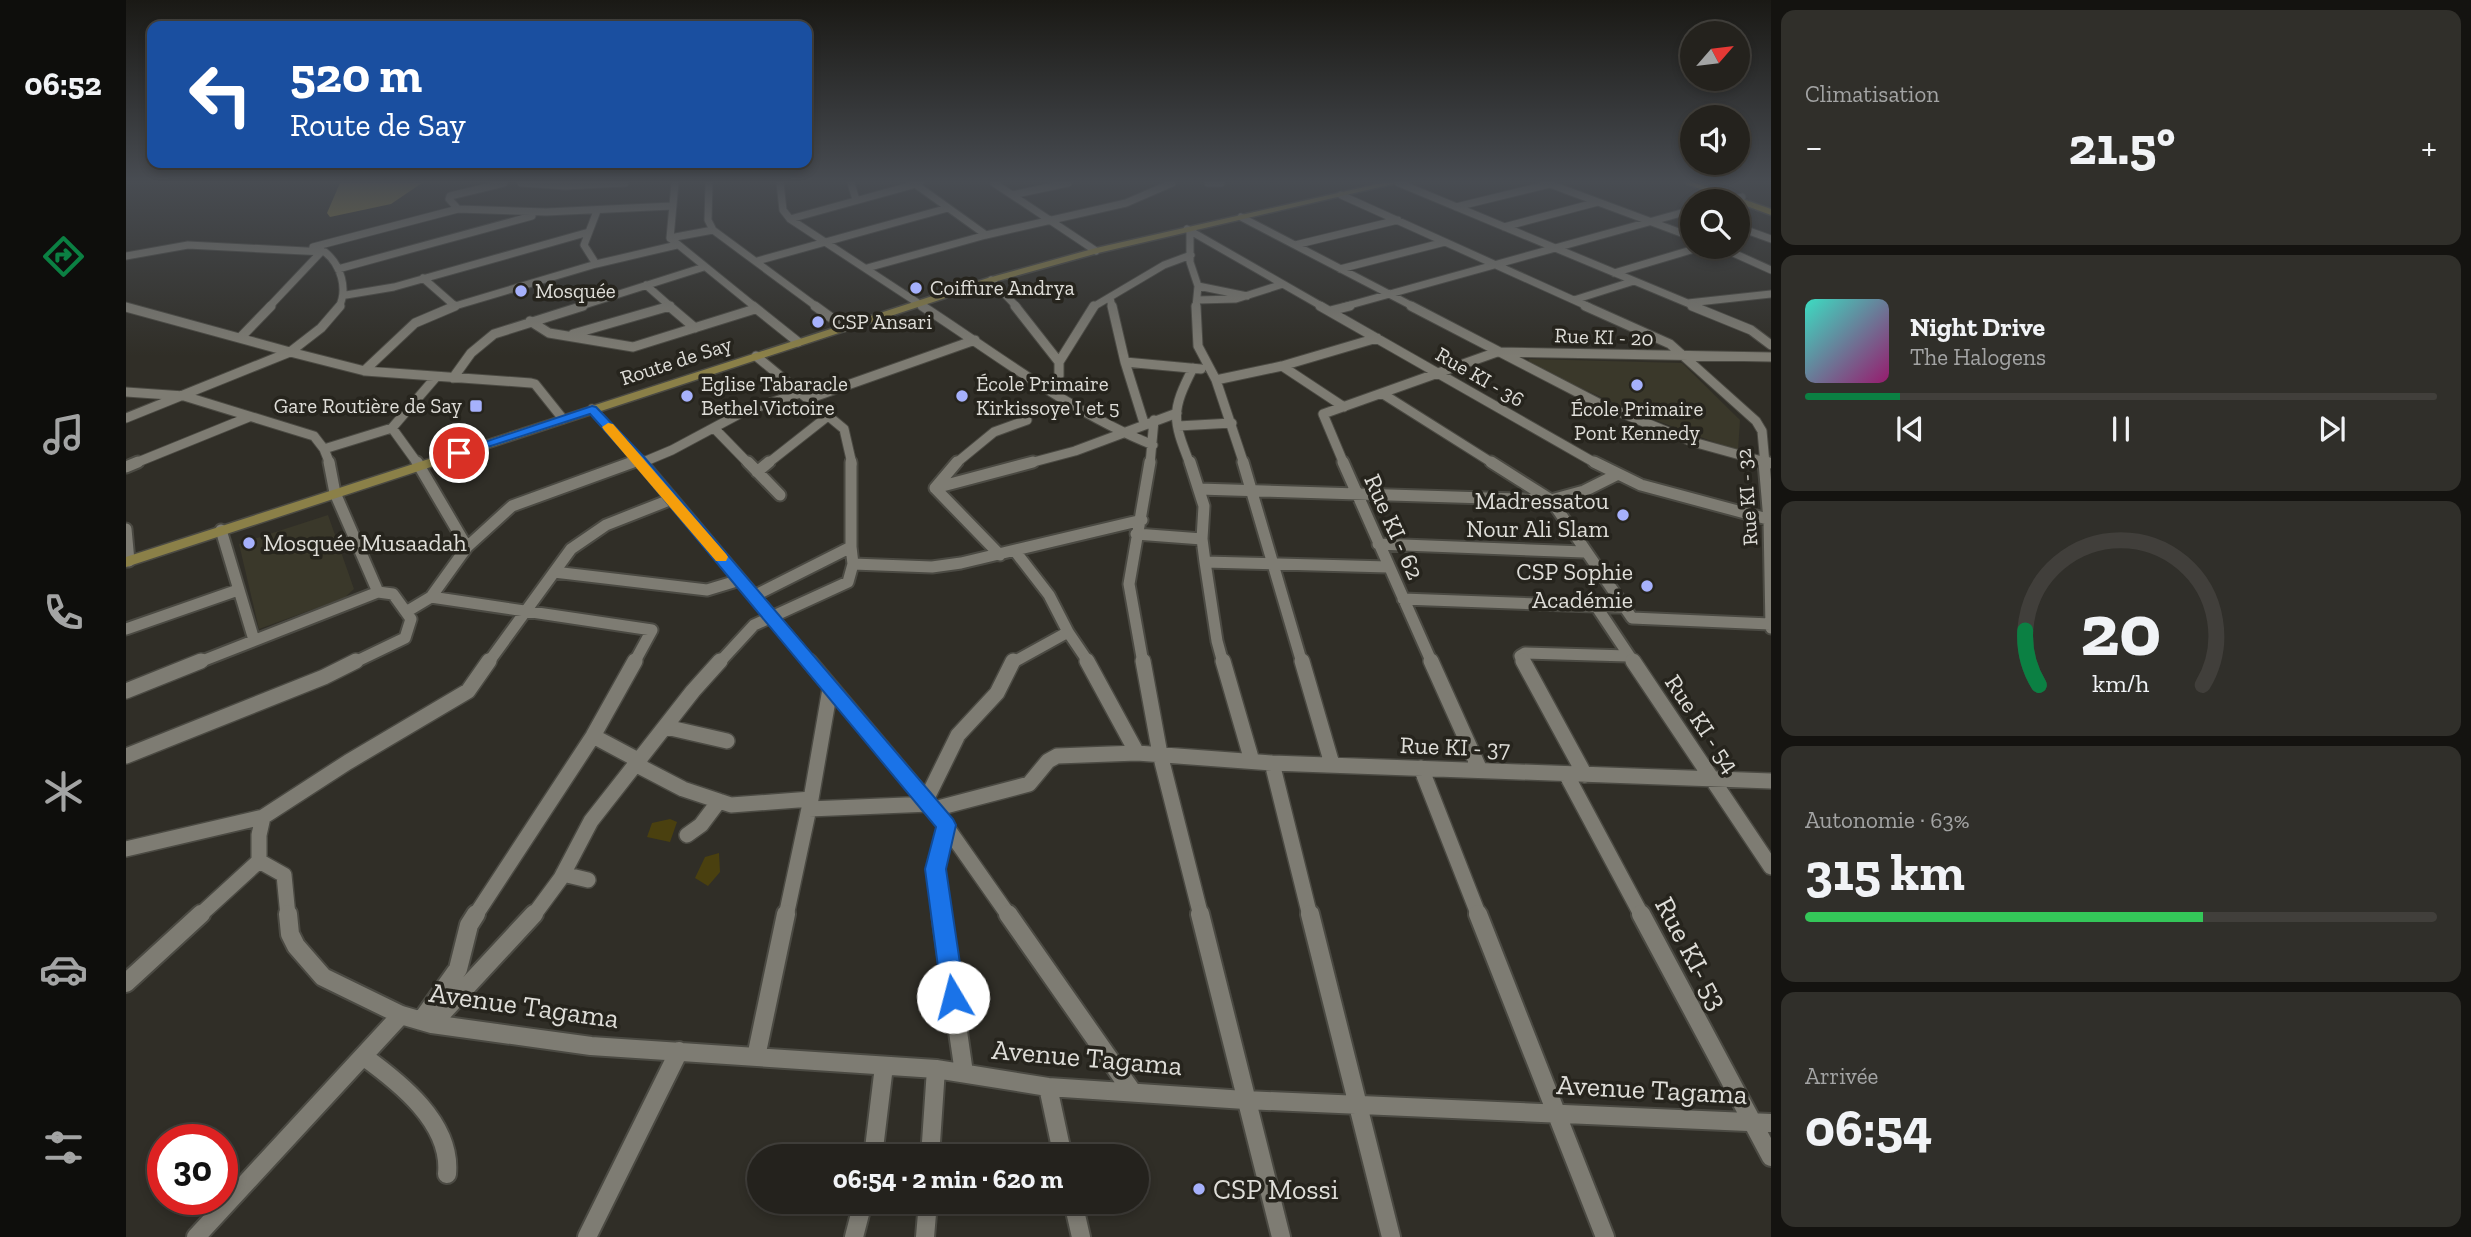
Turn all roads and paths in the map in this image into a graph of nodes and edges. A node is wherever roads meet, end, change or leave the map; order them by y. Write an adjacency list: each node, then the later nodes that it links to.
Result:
1 (337, 241): 22 (street)
2 (441, 241): 34 (street)
3 (558, 241): 38 (street)
4 (586, 241): 30 (street)
5 (673, 241): 19 (street)
6 (728, 241): 29 (street)
7 (828, 241): 29 (street); 33 (street)
8 (965, 241): 33 (street)
9 (1081, 241): 24 (street)
10 (1141, 241): 24 (main road, Route de Say)
11 (1189, 241): 26 (street)
12 (1208, 241): 41 (street, Rue KI - 36)
13 (1285, 241): 20 (street)
14 (1316, 241): 20 (street)
15 (1442, 241): 18 (street, Rue KI - 32)
16 (1537, 241): 21 (street)
17 (1582, 241): 21 (street)
18 (1445, 242): 31 (street, Rue KI - 32); 35 (street)
19 (677, 244): 30 (street); 32 (street)
20 (1295, 246): 35 (street)
21 (1555, 248): 31 (street); 37 (street)
22 (306, 249): 23 (street); 27 (street)
23 (322, 251): 34 (street); 62 (street)
24 (1096, 251): 39 (main road, Route de Say)
25 (1680, 253): 37 (street)
26 (1191, 255): 43 (street); 48 (street)
27 (126, 257)
28 (1747, 259): 36 (street)
29 (757, 261): 59 (street)
30 (596, 264): 53 (street)
31 (1497, 265): 46 (street); 50 (street, Rue KI - 32)
32 (704, 267): 42 (street); 56 (street)
33 (867, 268): 51 (street)
34 (338, 269): 45 (street)
35 (1340, 269): 46 (street)
36 (1771, 270)
37 (1614, 273): 40 (street)
38 (423, 278): 45 (street); 53 (street)
39 (991, 280): 51 (main road, Route de Say); 72 (street)
40 (1634, 281): 50 (street); 52 (street)
41 (1283, 284): 47 (street); 57 (street, Rue KI - 36)
42 (646, 285): 54 (street); 58 (street)
43 (1198, 286): 47 (street); 49 (street)
44 (1771, 294): 52 (street)
45 (346, 295): 67 (street)
46 (1388, 295): 57 (street); 68 (street)
47 (1248, 296): 49 (street)
48 (1110, 298): 72 (street); 73 (street)
49 (1198, 300): 78 (street)
50 (1574, 300): 70 (street, Rue KI - 32)
51 (920, 303): 59 (main road, Route de Say); 64 (street)
52 (1687, 304): 66 (street)
53 (455, 306): 76 (street)
54 (670, 306): 60 (street); 61 (street)
55 (126, 307): 62 (street)
56 (755, 309): 60 (street); 65 (street)
57 (1329, 311): 63 (street, Rue KI - 36)
58 (530, 321): 61 (street); 80 (street)
59 (844, 327): 65 (main road, Route de Say)
60 (695, 328): 61 (street)
61 (568, 335)
62 (241, 337): 67 (street)
63 (1377, 338): 74 (street); 77 (street, Rue KI - 36)
64 (975, 340): 81 (street); 85 (street)
65 (798, 342): 69 (main road, Route de Say)
66 (1771, 345)
67 (290, 352): 76 (street); 84 (street)
68 (1497, 352): 70 (street, Rue KI - 20); 77 (street, Rue KI - 20); 103 (street)
69 (756, 356): 85 (street); 87 (main road, Route de Say)
70 (1685, 357): 71 (street, Rue KI - 20); 103 (street, Rue KI - 32)
71 (1771, 357)
72 (1059, 362): 81 (street)
73 (1125, 362): 75 (street); 94 (street)
74 (1282, 366): 78 (street); 86 (street)
75 (1193, 368): 78 (street); 88 (street)
76 (364, 371): 79 (street)
77 (1440, 374): 83 (street, Rue KI - 62); 107 (street, Rue KI - 36)
78 (1214, 375): 95 (street)
79 (436, 377): 80 (street); 97 (street)
80 (453, 377): 92 (street)
81 (1047, 388): 99 (street)
82 (126, 392): 84 (street)
83 (1383, 394): 86 (street, Rue KI - 62); 115 (street)
84 (184, 396): 90 (street); 91 (street)
85 (804, 396): 89 (street); 98 (street)
86 (1344, 407): 113 (street, Rue KI - 62)
87 (592, 409): 92 (main road, Route de Say); 102 (street)
88 (1177, 413): 94 (street); 96 (street)
89 (828, 416): 106 (street); 124 (street)
90 (249, 417): 101 (street); 105 (street)
91 (126, 418)
92 (563, 419): 104 (main road, Route de Say)
93 (1027, 420): 108 (street)
94 (1149, 422): 99 (street); 100 (street)
95 (1232, 423): 96 (street); 110 (street)
96 (1178, 426): 109 (street)
97 (392, 428): 101 (street); 104 (street)
98 (714, 428): 102 (street); 106 (street)
99 (1120, 432): 100 (street); 108 (street)
100 (1153, 445): 116 (street)
101 (324, 449): 111 (street)
102 (640, 461): 114 (street); 123 (street)
103 (1767, 462): 117 (street, Rue KI - 32)
104 (419, 466): 111 (main road, Route de Say); 123 (street)
105 (126, 467)
106 (757, 472): 112 (street)
107 (1616, 475): 115 (street); 117 (street, Rue KI - 36)
108 (935, 488): 127 (street)
109 (1199, 489): 110 (street); 121 (street)
110 (1252, 490): 113 (street); 130 (street)
111 (335, 493): 119 (main road, Route de Say); 136 (street)
112 (780, 495)
113 (1356, 495): 115 (street); 122 (street, Rue KI - 62)
114 (672, 499): 133 (street); 134 (street)
115 (1551, 500): 126 (street)
116 (1142, 520): 120 (street); 125 (street)
117 (1770, 520): 145 (street, Rue KI - 32)
118 (126, 529): 128 (street)
119 (221, 530): 128 (main road, Route de Say); 135 (street)
120 (1136, 534): 121 (street); 156 (street)
121 (1202, 539): 129 (street)
122 (1378, 544): 126 (street); 132 (street, Rue KI - 62)
123 (467, 547): 138 (street)
124 (851, 547): 131 (street); 137 (street)
125 (1015, 551): 127 (street); 147 (street)
126 (1584, 552): 141 (street)
127 (1000, 555): 131 (street)
128 (128, 562)
129 (1205, 562): 130 (street); 158 (street)
130 (1272, 562): 132 (street); 161 (street)
131 (853, 564): 144 (street)
132 (1388, 567): 139 (street, Rue KI - 62)
133 (554, 572): 134 (street); 142 (street)
134 (740, 580): 137 (street)
135 (238, 590): 146 (street); 148 (street)
136 (378, 592): 143 (street); 148 (street)
137 (754, 596): 144 (street)
138 (431, 597): 142 (street); 143 (street)
139 (1403, 599): 140 (street); 163 (street, Rue KI - 62)
140 (1596, 606): 141 (street); 149 (street, Rue KI - 54)
141 (1621, 607): 145 (street)
142 (526, 611): 153 (street); 171 (street)
143 (406, 612): 157 (street)
144 (771, 616): 150 (street); 152 (street)
145 (1771, 626)
146 (126, 629)
147 (1068, 632): 155 (street); 170 (street)
148 (254, 640): 151 (street)
149 (1628, 656): 165 (street); 166 (street, Rue KI - 54)
150 (830, 689): 169 (street); 170 (street)
151 (126, 691)
152 (666, 727): 154 (street); 159 (street)
153 (593, 736): 159 (street); 181 (street)
154 (727, 741)
155 (1137, 753): 156 (street, Rue KI - 37); 170 (street)
156 (1160, 754): 158 (street, Rue KI - 37); 190 (street)
157 (126, 756)
158 (1252, 761): 160 (street, Rue KI - 37)
159 (638, 763): 168 (street); 177 (street)
160 (1272, 763): 161 (street, Rue KI - 37); 191 (street)
161 (1332, 764): 162 (street, Rue KI - 37)
162 (1421, 768): 163 (street, Rue KI - 37); 192 (street)
163 (1480, 770): 164 (street, Rue KI - 37)
164 (1566, 774): 165 (street, Rue KI - 37); 193 (street, Rue KI- 53)
165 (1585, 775): 166 (street, Rue KI - 37)
166 (1711, 778): 167 (street, Rue KI - 37); 176 (street, Rue KI - 54)
167 (1771, 781)
168 (719, 801): 169 (street); 173 (street)
169 (810, 804): 170 (street); 184 (street)
170 (930, 804): 172 (street)
171 (263, 817): 174 (street); 175 (street)
172 (946, 825): 187 (street); 189 (street)
173 (687, 835)
174 (126, 849)
175 (259, 861): 179 (street); 180 (street)
176 (1771, 867)
177 (563, 874): 178 (street); 181 (street)
178 (588, 880)
179 (126, 983)
180 (401, 1015): 181 (street, Avenue Tagama); 183 (street)
181 (427, 1022): 182 (street, Avenue Tagama)
182 (679, 1051): 184 (street, Avenue Tagama); 203 (street)
183 (363, 1056): 198 (street); 202 (street)
184 (756, 1057): 185 (street, Avenue Tagama)
185 (884, 1066): 186 (street, Avenue Tagama); 194 (street)
186 (936, 1069): 187 (street, Avenue Tagama); 195 (street)
187 (964, 1073): 188 (street, Avenue Tagama)
188 (1048, 1087): 189 (street, Avenue Tagama); 196 (street)
189 (1131, 1090): 190 (street, Avenue Tagama)
190 (1245, 1100): 191 (street, Avenue Tagama); 207 (street)
191 (1358, 1105): 192 (street, Avenue Tagama); 208 (street)
192 (1555, 1112): 193 (street, Avenue Tagama); 209 (street)
193 (1761, 1122): 197 (street, Rue KI- 53)
194 (875, 1144)
195 (931, 1144)
196 (1060, 1144)
197 (1771, 1157)
198 (447, 1174)
199 (860, 1214): 204 (street)
200 (927, 1214): 205 (street)
201 (1076, 1214): 206 (street)
202 (196, 1237)
203 (587, 1237)
204 (854, 1237)
205 (925, 1237)
206 (1081, 1237)
207 (1281, 1237)
208 (1391, 1237)
209 (1605, 1237)

